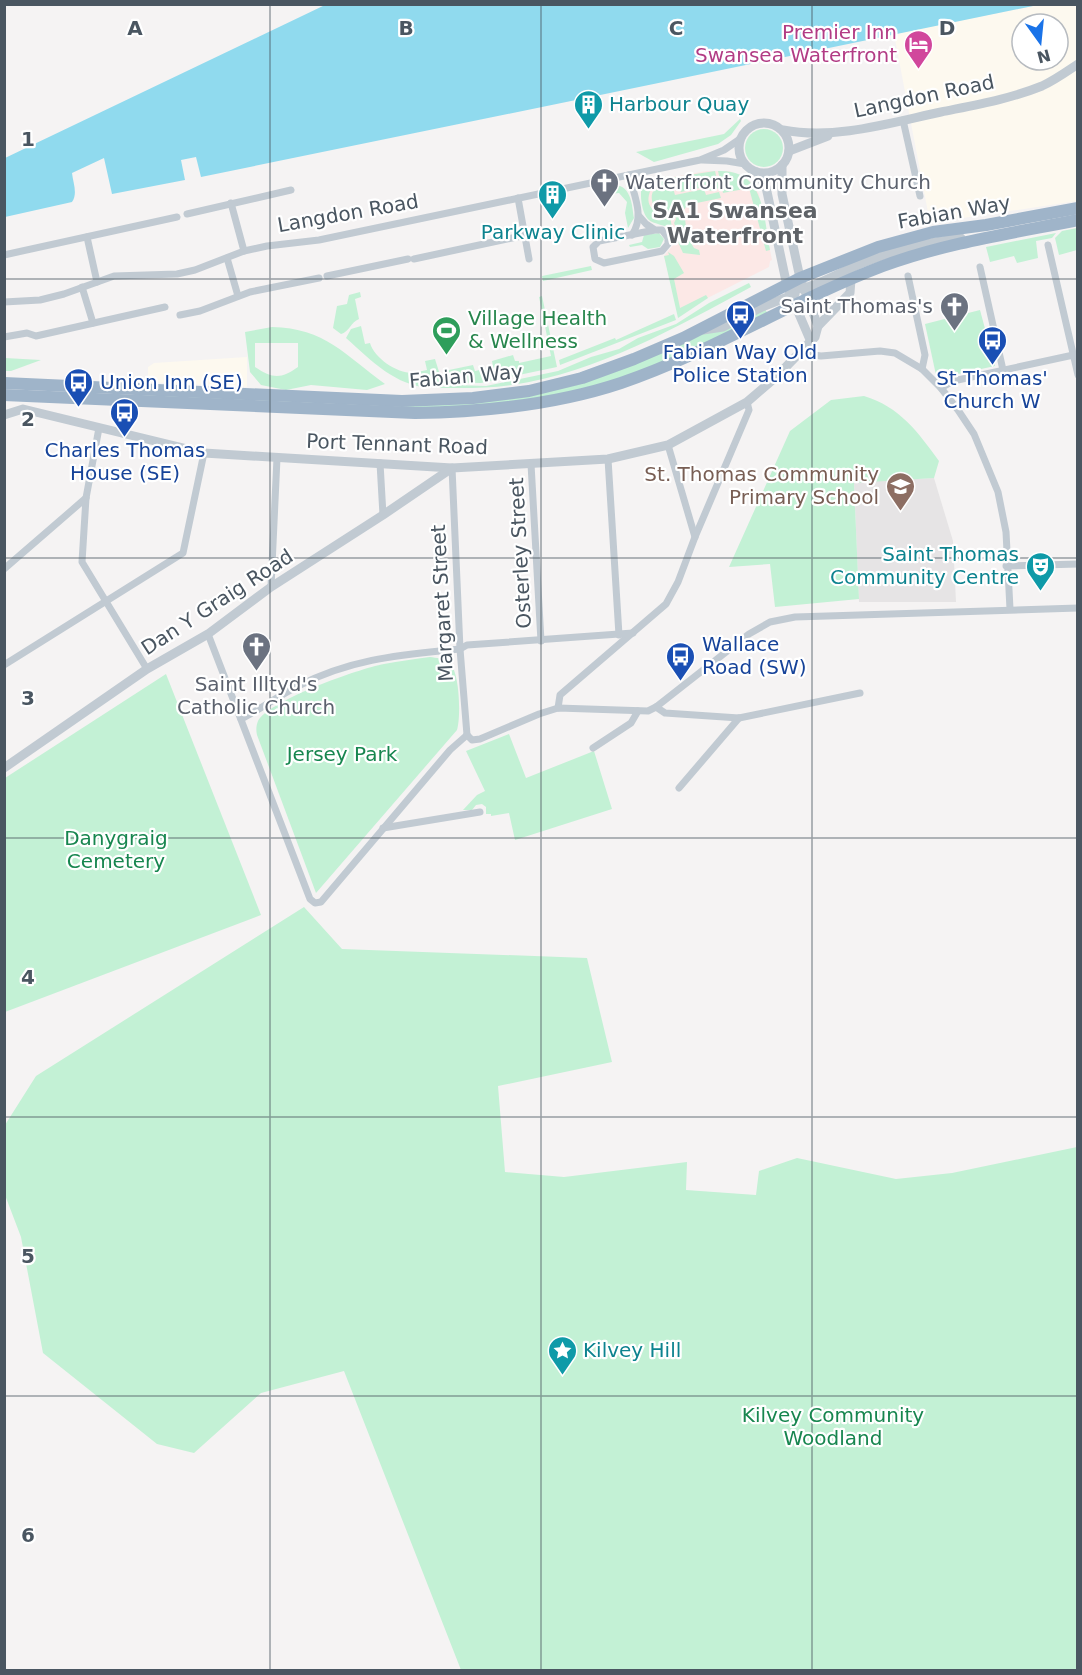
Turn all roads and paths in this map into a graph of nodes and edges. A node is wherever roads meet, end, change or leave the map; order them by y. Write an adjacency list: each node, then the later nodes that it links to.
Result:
1 (1077, 64): 2 (street, Langdon Road)
2 (903, 120): 4 (street, Langdon Road); 13 (street)
3 (783, 130): 4 (street, Langdon Road); 5 (street); 6 (street)
4 (842, 131): 6 (street, Langdon Road)
5 (740, 139): 7 (street, Langdon Road); 8 (street)
6 (789, 151): 9 (street)
7 (700, 160): 8 (street, Langdon Road); 11 (street, Langdon Road)
8 (745, 164): 10 (street)
9 (782, 165): 10 (street); 36 (street)
10 (757, 172): 37 (street)
11 (629, 175): 14 (street, Langdon Road); 18 (street)
12 (291, 190): 15 (street)
13 (920, 196)
14 (518, 198): 22 (street); 27 (street, Langdon Road)
15 (231, 203): 17 (street); 27 (street)
16 (1077, 208): 36 (highway, Fabian Way)
17 (187, 214)
18 (639, 216): 21 (street); 23 (street)
19 (177, 217): 24 (street)
20 (1077, 220): 25 (highway, Fabian Way)
21 (655, 230): 23 (street); 23 (street)
22 (526, 235): 30 (street); 38 (street)
23 (632, 235)
24 (87, 237): 28 (street); 34 (street)
25 (994, 237): 33 (highway, Fabian Way); 36 (street)
26 (1048, 245): 46 (street)
27 (244, 251): 29 (street, Langdon Road)
28 (4, 255)
29 (227, 258): 34 (street, Langdon Road); 38 (street)
30 (529, 259)
31 (980, 267): 48 (street)
32 (908, 276): 47 (street)
33 (851, 279): 36 (highway, Fabian Way); 43 (street, Port Tennant Road)
34 (97, 282): 35 (street, Langdon Road)
35 (82, 287): 39 (street, Langdon Road); 42 (street)
36 (804, 288): 37 (highway, Fabian Way); 37 (highway, Fabian Way); 43 (street)
37 (791, 295): 45 (street); 50 (highway, Fabian Way); 52 (highway, Fabian Way)
38 (238, 296): 41 (street)
39 (4, 302)
40 (165, 307): 42 (street)
41 (180, 315)
42 (93, 323): 44 (street)
43 (818, 326): 45 (street, Port Tennant Road)
44 (4, 337)
45 (807, 346): 47 (street); 53 (street, Port Tennant Road)
46 (1075, 355): 48 (street); 49 (street)
47 (922, 369): 51 (street)
48 (1003, 370): 51 (street)
49 (1077, 375)
50 (4, 383)
51 (941, 388): 67 (street)
52 (4, 395)
53 (747, 402): 56 (street, Port Tennant Road); 65 (street)
54 (4, 415): 55 (street, Port Tennant Road)
55 (99, 428): 57 (street, Port Tennant Road); 63 (street)
56 (668, 445): 59 (street, Port Tennant Road); 65 (street)
57 (204, 453): 58 (street, Port Tennant Road); 70 (street)
58 (277, 458): 60 (street, Port Tennant Road); 69 (street)
59 (608, 459): 61 (street, Port Tennant Road); 75 (street)
60 (380, 463): 62 (street, Port Tennant Road); 64 (street)
61 (531, 464): 62 (street, Port Tennant Road); 76 (street, Osterley Street)
62 (452, 468): 64 (street, Dan Y Graig Road); 77 (street, Margaret Street)
63 (86, 498): 68 (street); 70 (street)
64 (383, 515): 69 (street, Dan Y Graig Road)
65 (695, 537): 73 (street)
66 (1077, 564): 67 (street)
67 (1006, 566): 72 (street)
68 (4, 569)
69 (271, 587): 74 (street, Dan Y Graig Road)
70 (106, 602): 78 (street); 79 (street)
71 (1077, 608): 72 (street)
72 (1010, 609): 81 (street)
73 (633, 633): 75 (street); 82 (street)
74 (208, 634): 79 (street, Dan Y Graig Road); 85 (street)
75 (619, 635): 76 (street)
76 (541, 641): 77 (street)
77 (460, 650): 85 (street); 86 (street, Margaret Street)
78 (4, 665)
79 (147, 669): 88 (street, Dan Y Graig Road)
80 (860, 693): 84 (street)
81 (656, 707): 83 (street); 84 (street)
82 (558, 708): 83 (street); 86 (street)
83 (638, 711): 87 (street)
84 (739, 718): 89 (street)
85 (241, 719): 91 (street)
86 (467, 735): 91 (street)
87 (593, 748)
88 (5, 767)
89 (679, 788)
90 (480, 812): 91 (street)
91 (383, 828)

